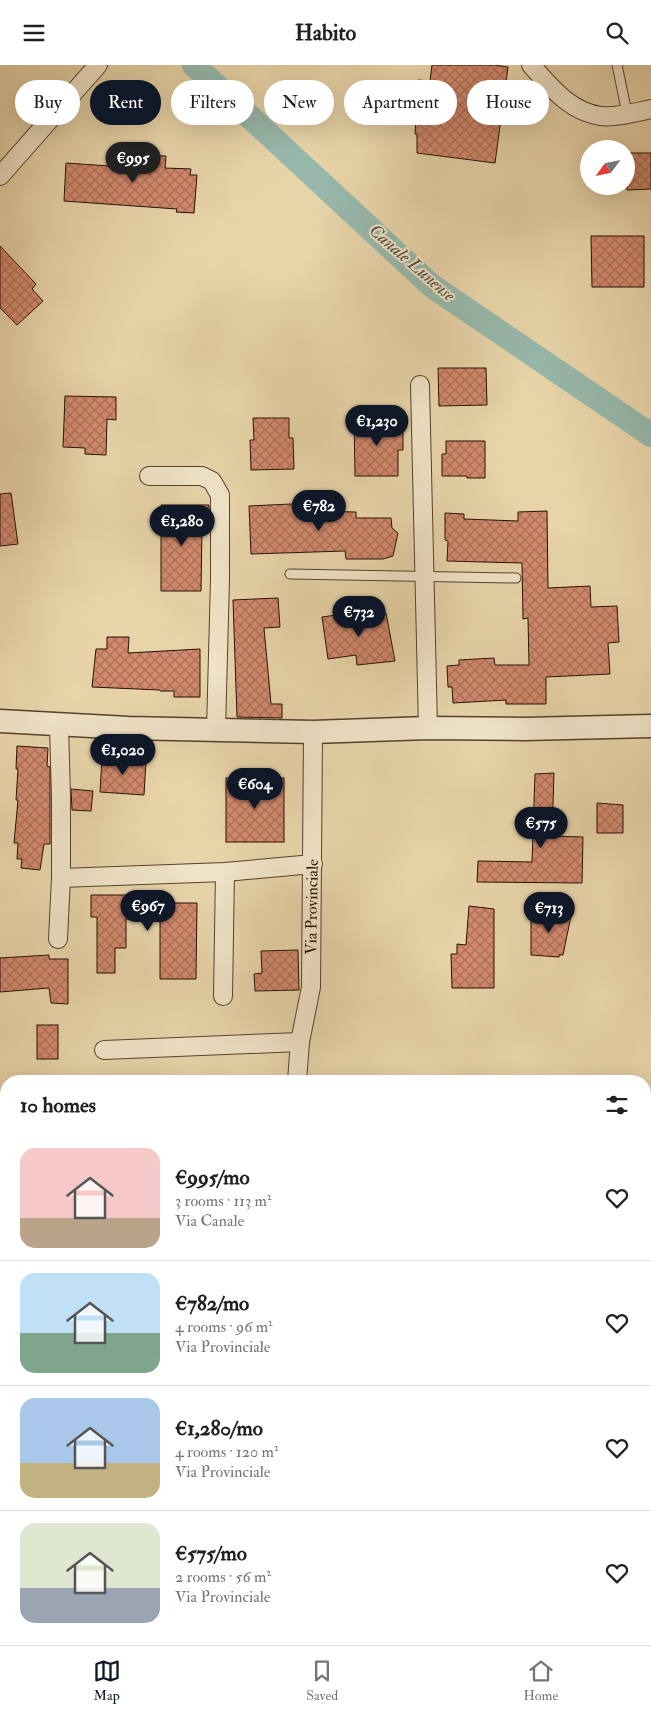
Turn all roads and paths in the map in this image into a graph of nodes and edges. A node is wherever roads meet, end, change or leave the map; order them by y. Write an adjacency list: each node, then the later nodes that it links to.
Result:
1 (98, 65): 6 (street)
2 (531, 65): 5 (street)
3 (617, 65): 5 (lane)
4 (651, 109): 5 (street)
5 (627, 113)
6 (0, 177)
7 (420, 385): 10 (street)
8 (149, 476): 16 (street)
9 (290, 574): 10 (lane)
10 (425, 576): 11 (lane); 15 (street)
11 (516, 578)
12 (0, 721): 13 (street)
13 (59, 725): 16 (street); 20 (street)
14 (651, 726): 15 (street)
15 (428, 728): 17 (street)
16 (216, 730): 17 (street)
17 (313, 732): 18 (street, Via Provinciale)
18 (313, 864): 19 (street); 23 (street, Via Provinciale)
19 (225, 872): 20 (street); 22 (street)
20 (61, 878): 21 (street)
21 (58, 939)
22 (223, 996)
23 (300, 1042): 24 (street); 25 (street, Via Provinciale)
24 (104, 1050)
25 (298, 1075)

